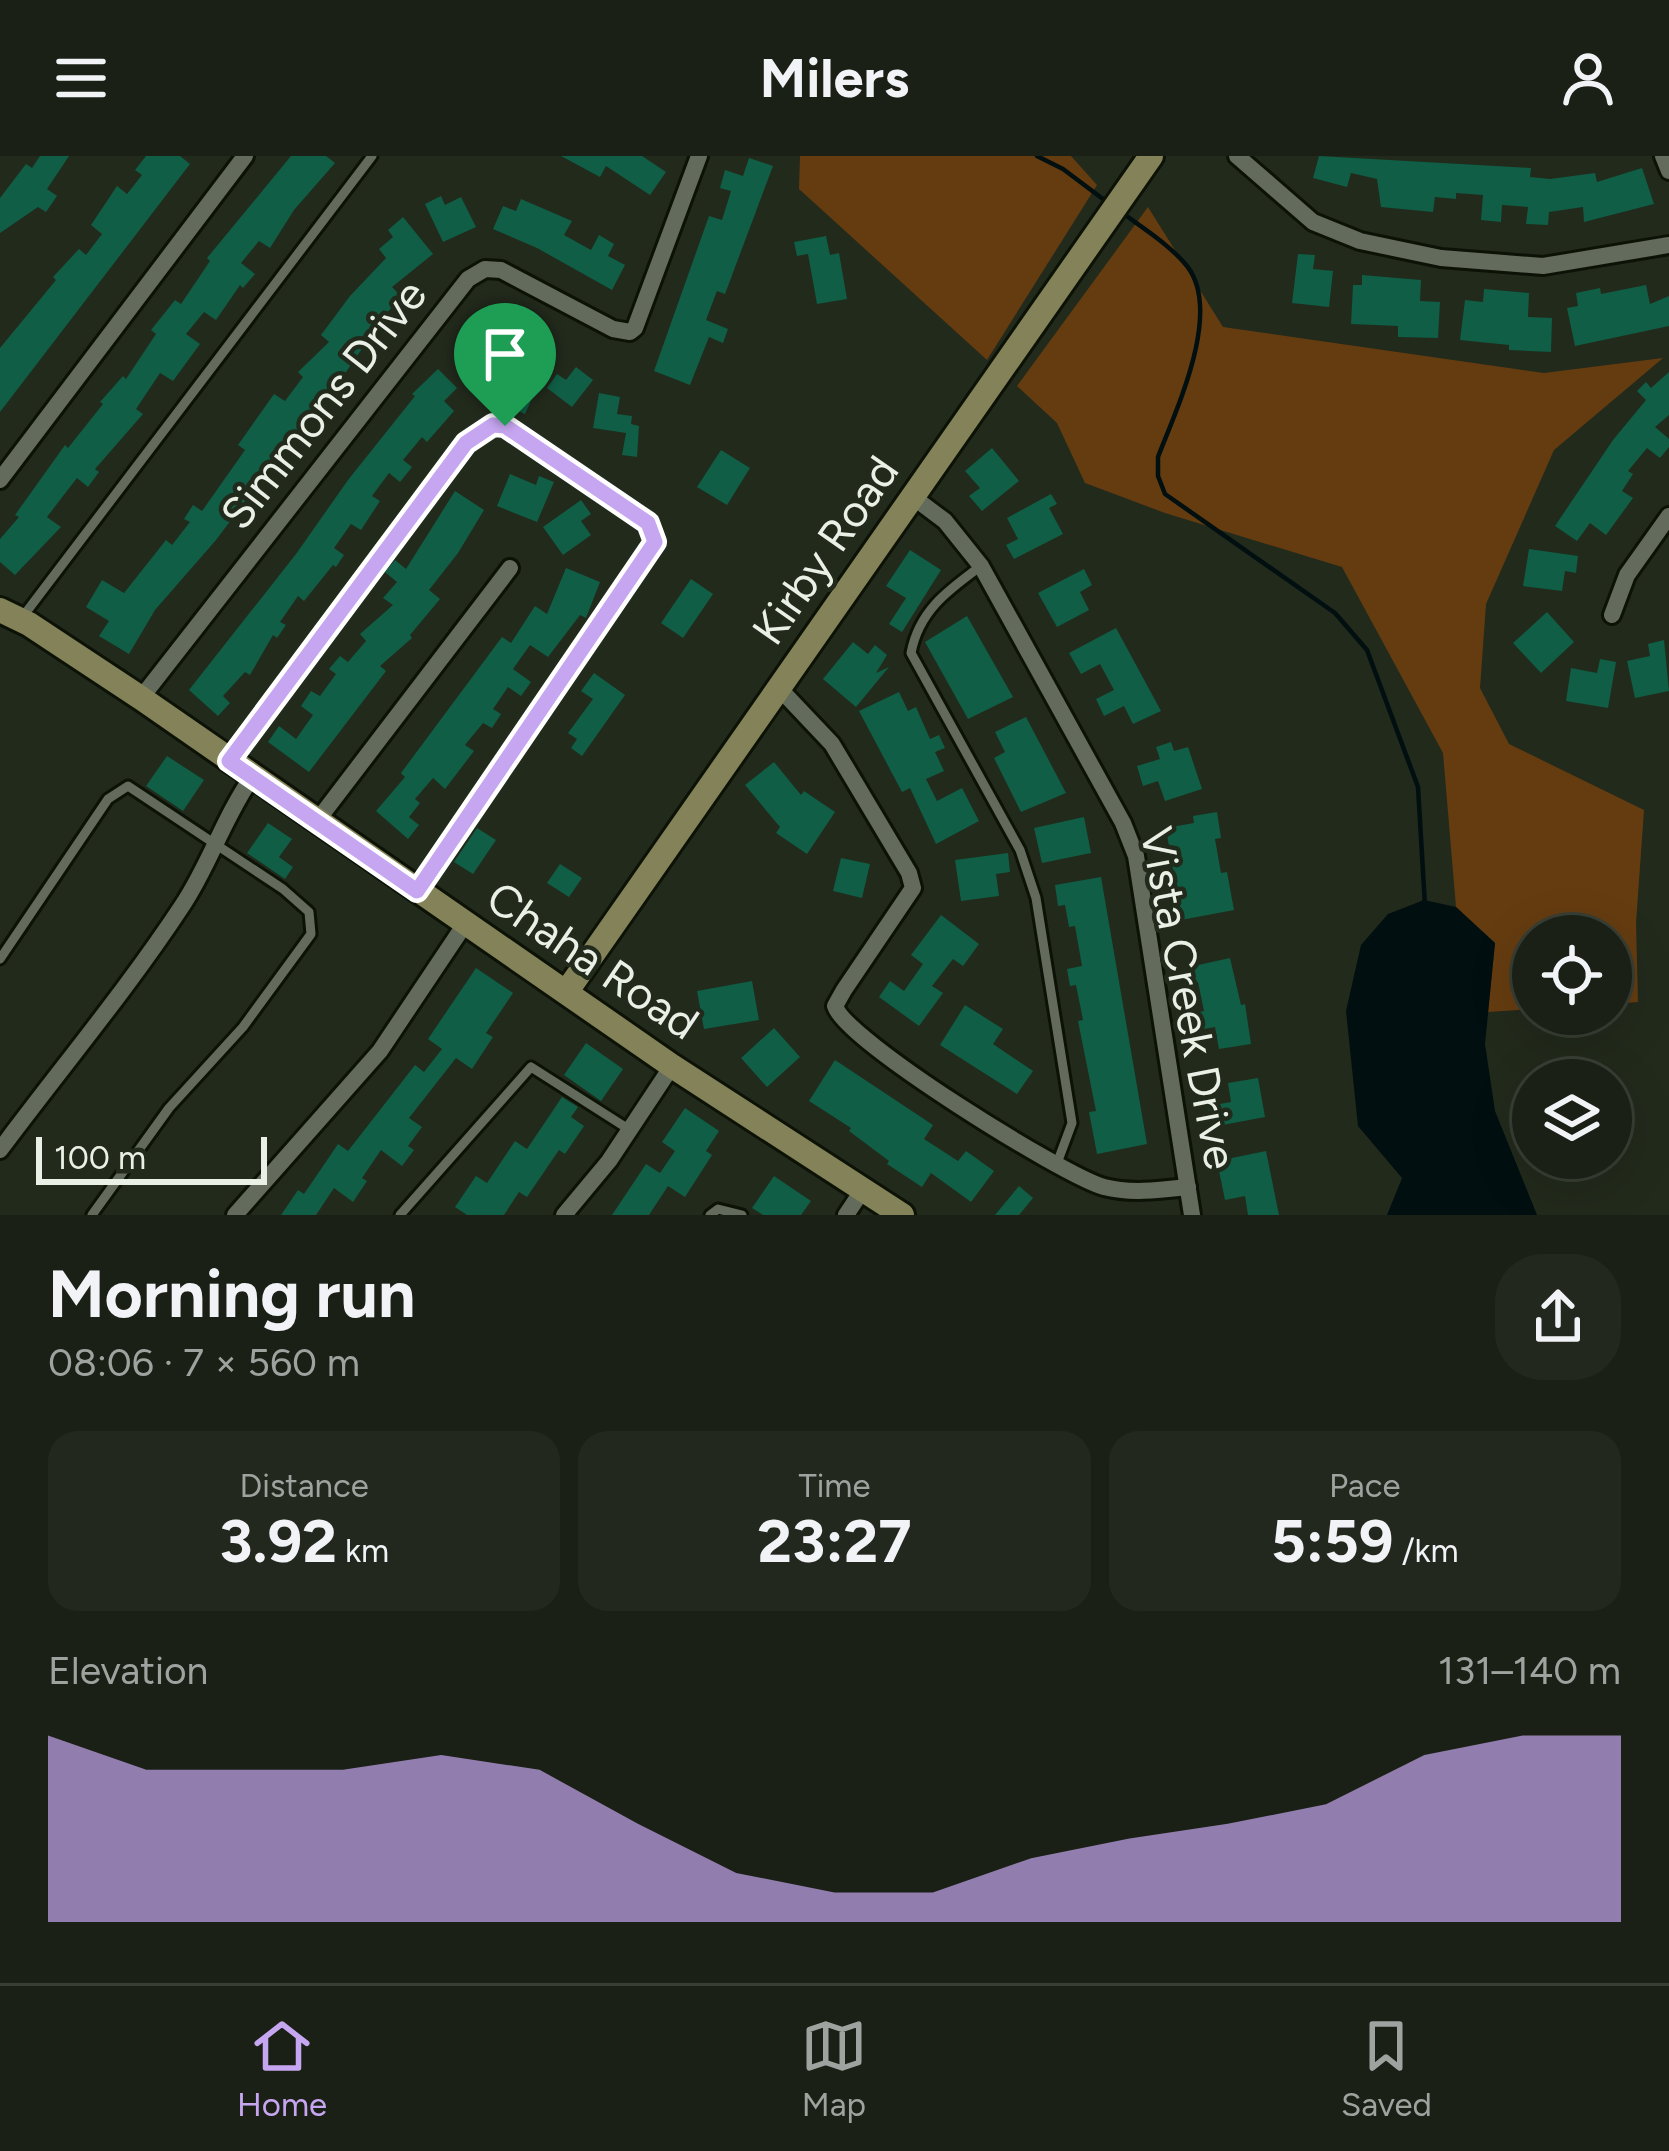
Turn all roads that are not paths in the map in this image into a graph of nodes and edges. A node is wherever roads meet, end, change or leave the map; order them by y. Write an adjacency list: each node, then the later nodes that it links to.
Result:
1 (245, 156): 9 (street)
2 (372, 156): 15 (lane)
3 (699, 156): 18 (street, Simmons Drive)
4 (1237, 156): 8 (street)
5 (1663, 156): 7 (street)
6 (1143, 166): 11 (street, Kirby Road)
7 (1669, 171)
8 (1669, 245)
9 (7, 457): 10 (street)
10 (0, 480)
11 (913, 497): 13 (street, Vista Creek Drive); 17 (street, Kirby Road)
12 (1669, 516): 16 (street)
13 (981, 566): 30 (lane); 31 (street, Vista Creek Drive)
14 (510, 568): 21 (street)
15 (10, 615): 18 (street, Chaha Road)
16 (1612, 615)
17 (779, 688): 26 (street, Kirby Road); 30 (street)
18 (141, 698): 19 (street, Chaha Road)
19 (229, 761): 20 (street, Chaha Road); 23 (lane)
20 (252, 777): 21 (street, Chaha Road); 22 (street)
21 (317, 821): 23 (street, Chaha Road)
22 (214, 841): 25 (lane); 29 (street); 33 (lane)
23 (417, 891): 24 (street, Chaha Road)
24 (465, 924): 26 (street, Chaha Road); 34 (street)
25 (0, 959)
26 (567, 991): 27 (street, Chaha Road)
27 (672, 1066): 28 (street); 32 (street, Chaha Road)
28 (630, 1130): 35 (lane); 36 (street)
29 (0, 1150)
30 (1056, 1166): 31 (street)
31 (1188, 1187): 41 (street, Vista Creek Drive)
32 (864, 1188): 39 (street); 40 (street, Chaha Road)
33 (92, 1215)
34 (235, 1215)
35 (400, 1215)
36 (564, 1215)
37 (710, 1215): 38 (lane)
38 (742, 1215)
39 (846, 1215)
40 (902, 1215)
41 (1192, 1215)

